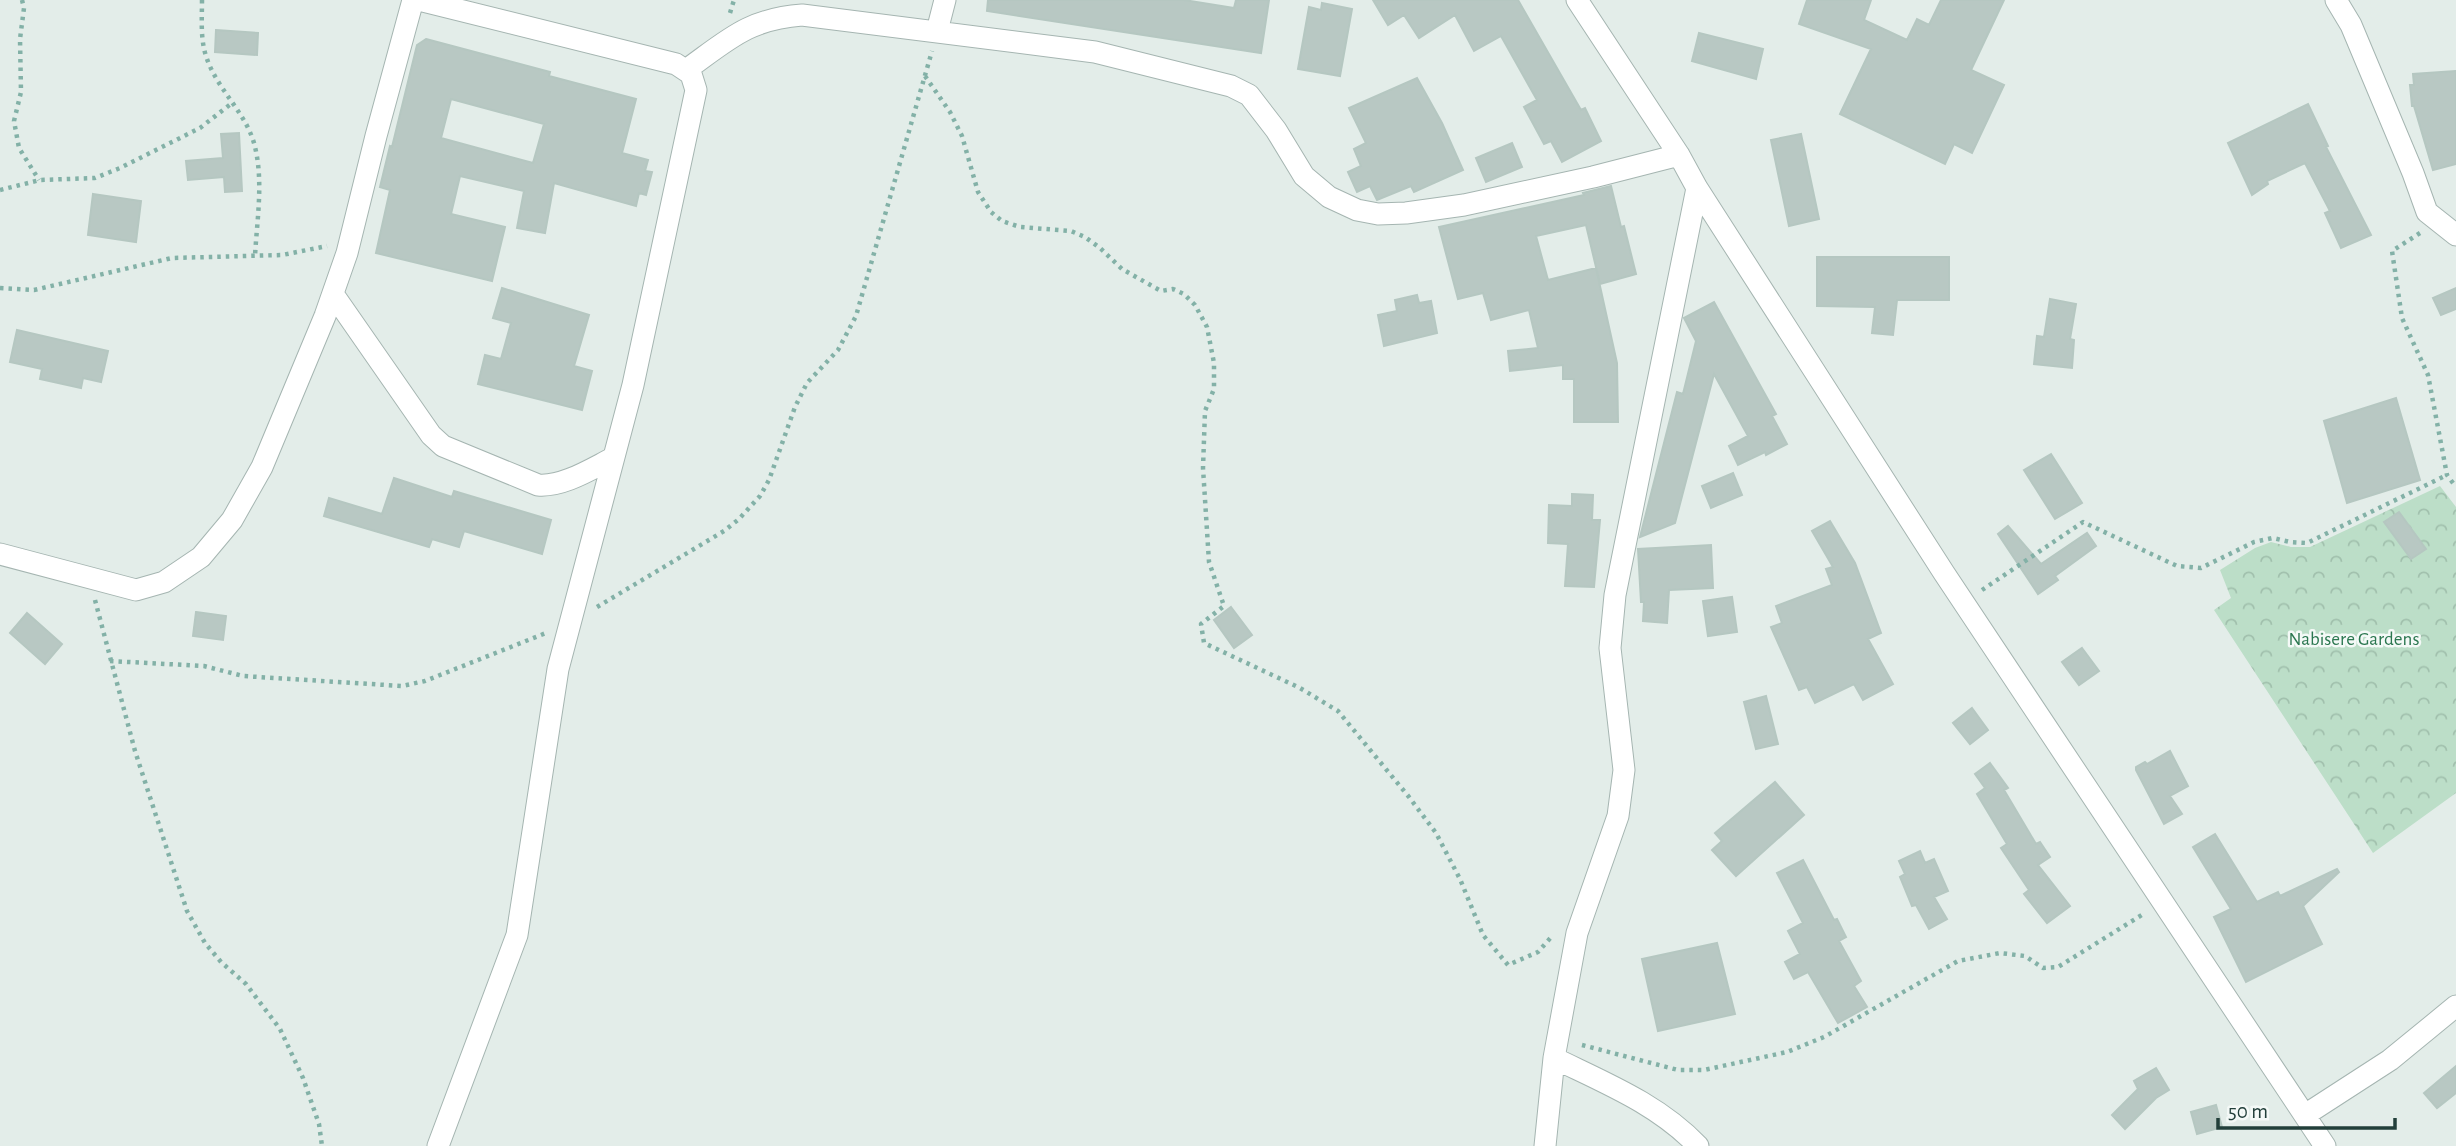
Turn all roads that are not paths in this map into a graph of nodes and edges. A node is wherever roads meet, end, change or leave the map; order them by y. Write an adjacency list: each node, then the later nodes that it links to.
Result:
1 (413, 0): 11 (street)
2 (419, 0): 7 (street)
3 (945, 0): 6 (street)
4 (1577, 0): 8 (street)
5 (2336, 0): 10 (street)
6 (937, 31): 7 (street); 8 (street)
7 (686, 70): 12 (street)
8 (1679, 155): 9 (street)
9 (1697, 188): 15 (street); 16 (street)
10 (2456, 235)
11 (332, 294): 12 (street); 13 (street)
12 (613, 458): 17 (street)
13 (0, 554)
14 (2456, 1006): 16 (street)
15 (1556, 1049): 18 (street); 19 (street)
16 (2305, 1115): 20 (street)
17 (438, 1146)
18 (1545, 1146)
19 (1698, 1146)
20 (2325, 1146)

